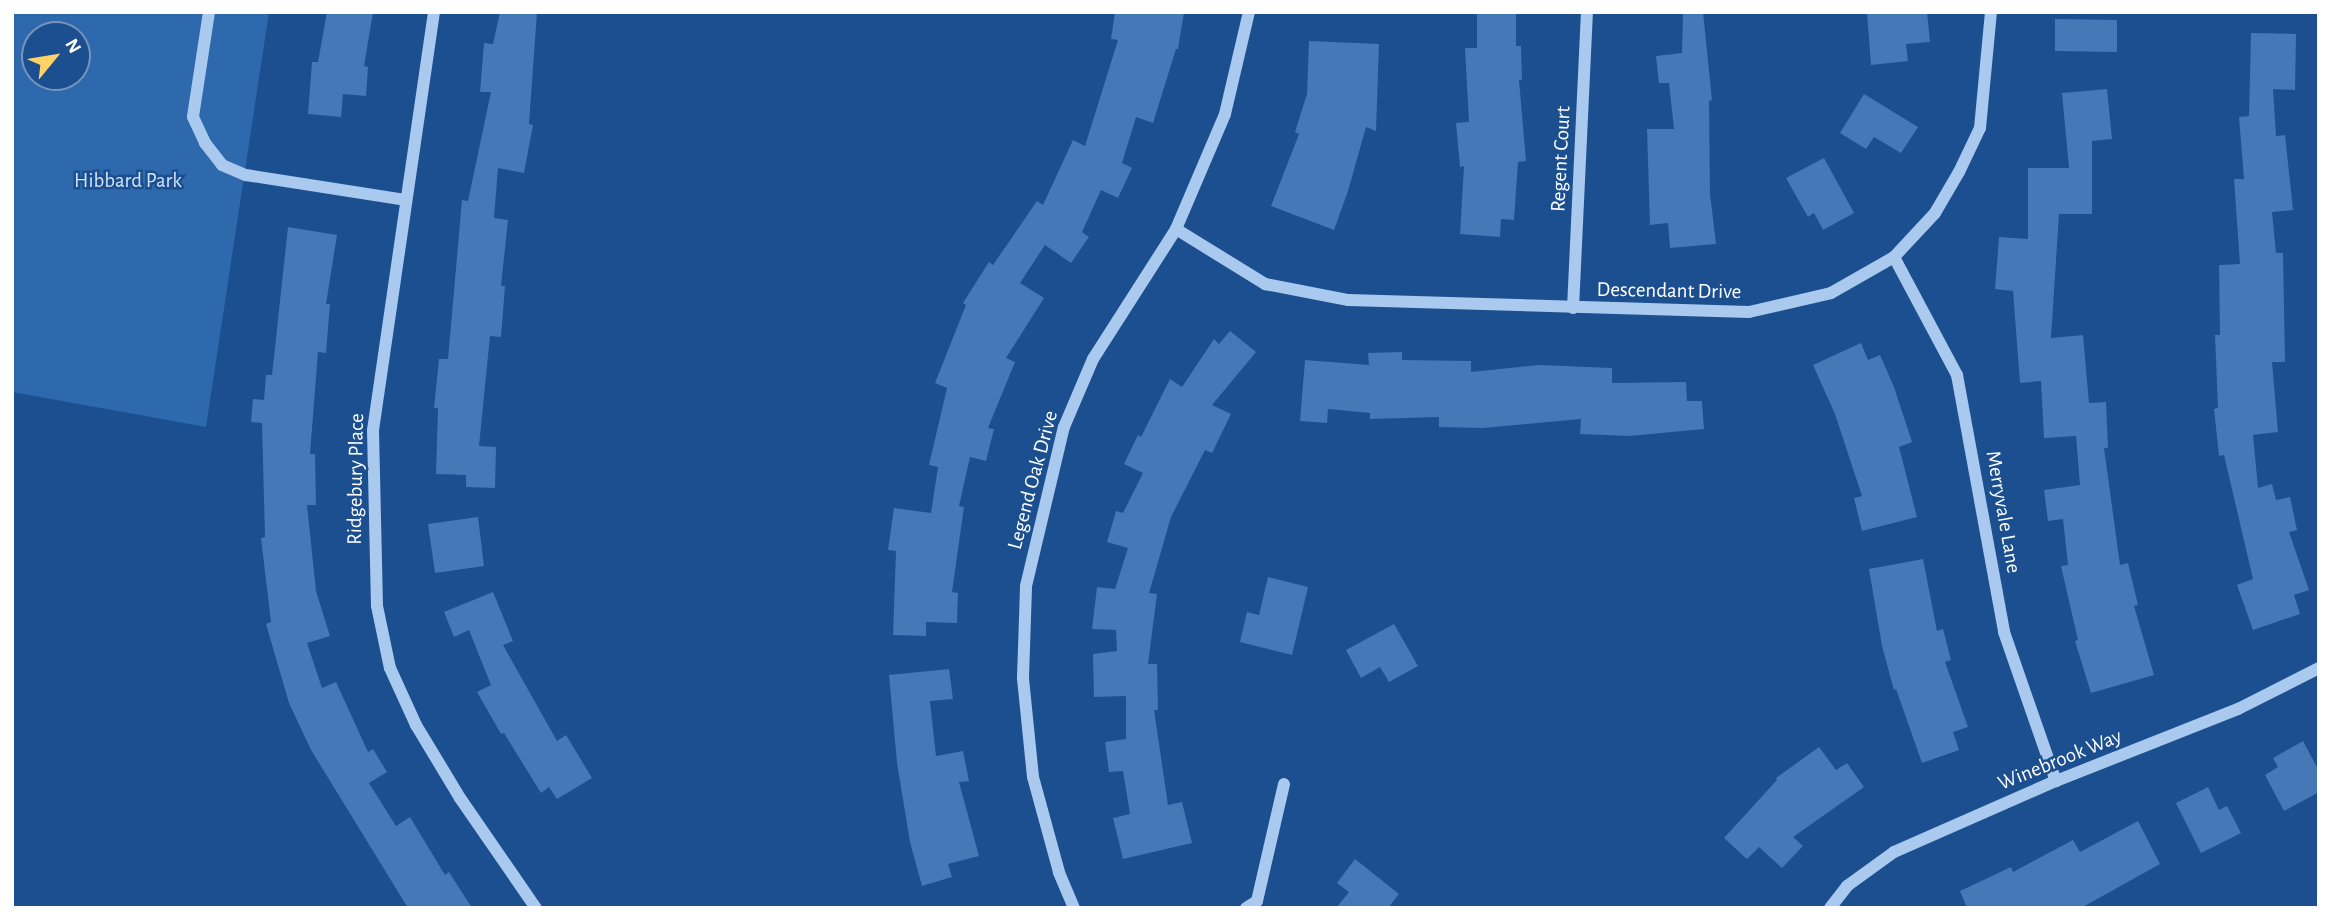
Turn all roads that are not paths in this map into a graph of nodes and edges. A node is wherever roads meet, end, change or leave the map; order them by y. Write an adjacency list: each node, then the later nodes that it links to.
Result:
1 (209, 12): 6 (street)
2 (434, 12): 6 (street, Ridgebury Place)
3 (1249, 12): 7 (street, Legend Oak Drive)
4 (1587, 12): 9 (street, Regent Court)
5 (1991, 12): 8 (street, Descendant Drive)
6 (405, 200): 13 (street, Ridgebury Place)
7 (1176, 229): 9 (street, Descendant Drive); 14 (street, Legend Oak Drive)
8 (1894, 257): 9 (street, Descendant Drive); 11 (street, Merryvale Lane)
9 (1573, 308)
10 (2319, 668): 11 (street, Winebrook Way)
11 (2056, 782): 16 (street, Winebrook Way)
12 (1284, 784): 15 (street)
13 (536, 908)
14 (1074, 908)
15 (1245, 908)
16 (1830, 908)

